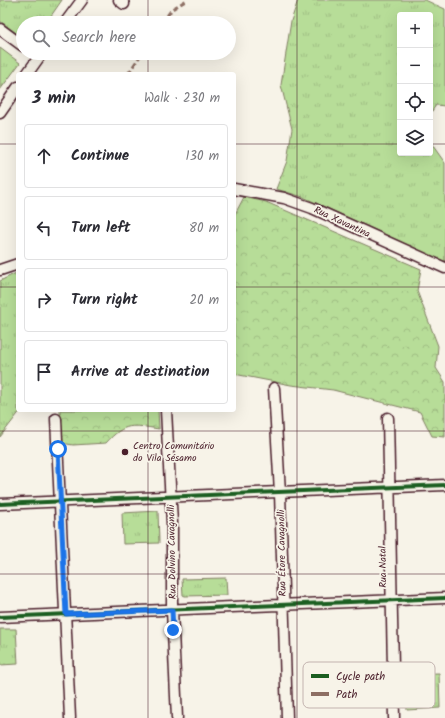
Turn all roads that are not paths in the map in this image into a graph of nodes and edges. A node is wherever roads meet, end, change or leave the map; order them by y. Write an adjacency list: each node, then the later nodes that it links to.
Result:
1 (82, 0): 2 (street)
2 (70, 16)
3 (0, 29): 4 (street)
4 (16, 41)
5 (35, 60): 6 (street)
6 (28, 72)
7 (16, 90): 8 (street)
8 (0, 113)
9 (236, 189): 11 (street, Rua Xavantina)
10 (16, 265): 12 (street)
11 (445, 268)
12 (0, 270)
13 (274, 388): 19 (street, Rua Étore Cavagnolli)
14 (166, 412): 20 (street, Rua Dolvino Cavagnolli)
15 (388, 418): 18 (street, Rua Natal)
16 (56, 419): 21 (street)
17 (445, 485): 18 (street)
18 (389, 488): 19 (street); 24 (street, Rua Natal)
19 (280, 494): 20 (street); 25 (street, Rua Étore Cavagnolli)
20 (171, 498): 21 (street); 26 (street, Rua Dolvino Cavagnolli)
21 (60, 501): 22 (street); 27 (street)
22 (0, 504)
23 (445, 598): 24 (street)
24 (392, 601): 25 (street); 29 (street, Rua Natal)
25 (283, 606): 26 (street); 33 (street, Rua Étore Cavagnolli)
26 (172, 610): 27 (street); 32 (street, Rua Dolvino Cavagnolli)
27 (66, 614): 28 (street); 31 (street)
28 (0, 617)
29 (393, 662)
30 (394, 708): 34 (street, Rua Natal)
31 (70, 718)
32 (177, 718)
33 (287, 718)
34 (394, 718)

